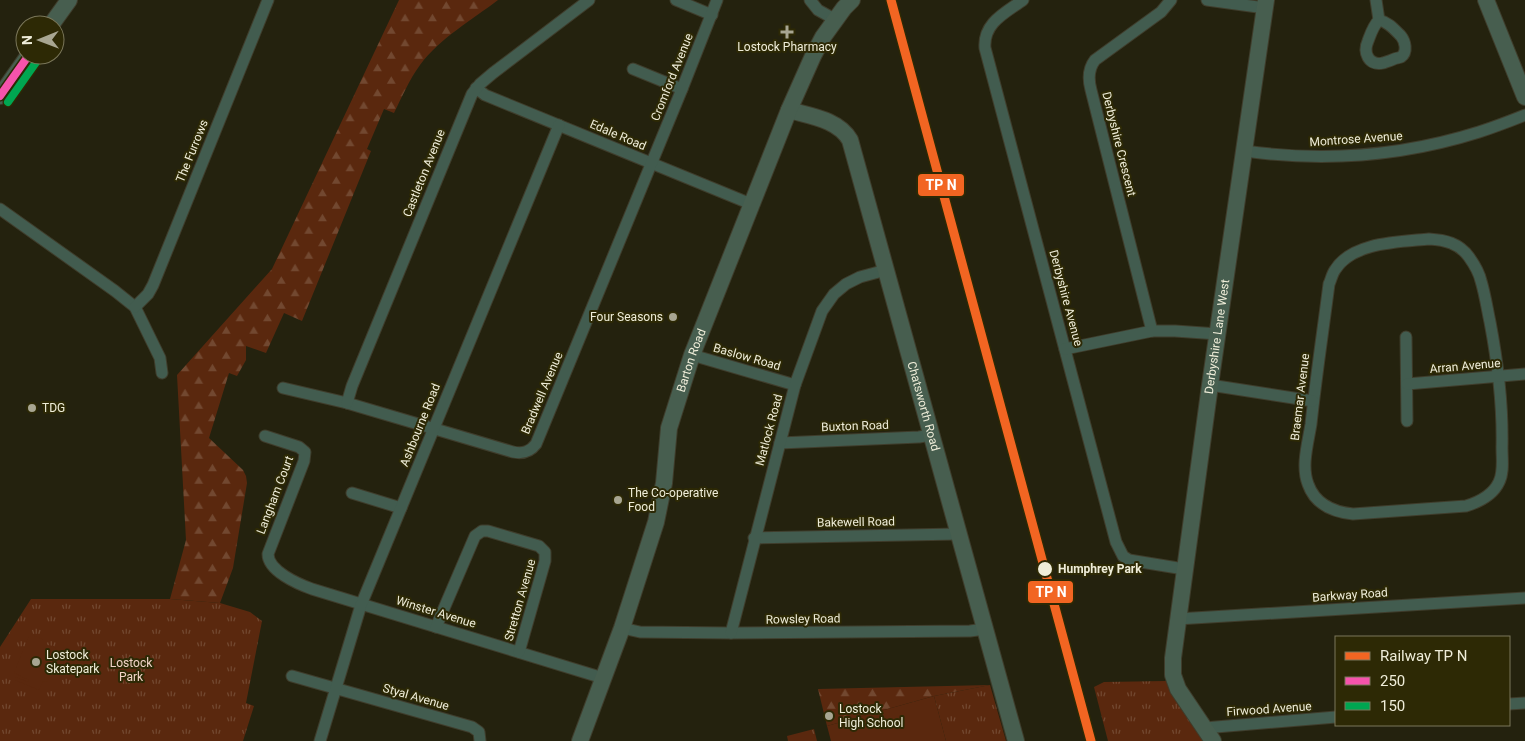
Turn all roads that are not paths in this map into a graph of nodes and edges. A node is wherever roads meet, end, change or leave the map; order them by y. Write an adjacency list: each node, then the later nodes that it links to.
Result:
1 (69, 0): 14 (street)
2 (268, 0): 32 (street, The Furrows)
3 (589, 0): 20 (street, Castleton Avenue)
4 (676, 0): 15 (street)
5 (717, 0): 15 (street, Cromford Avenue)
6 (810, 0): 16 (street)
7 (852, 0): 16 (street, Barton Road)
8 (1023, 0): 36 (street, Derbyshire Avenue)
9 (1171, 0): 33 (street, Derbyshire Crescent)
10 (1207, 0): 13 (street)
11 (1376, 0): 17 (street)
12 (1486, 0): 23 (street)
13 (1266, 4): 27 (street, Derbyshire Lane West)
14 (58, 15)
15 (712, 15): 21 (street, Cromford Avenue)
16 (836, 20): 24 (street, Barton Road)
17 (1379, 20)
18 (22, 65): 22 (street)
19 (633, 69): 21 (street)
20 (476, 88): 26 (street, Edale Road); 46 (street, Castleton Avenue)
21 (682, 90): 28 (street, Cromford Avenue)
22 (0, 96)
23 (1525, 97)
24 (789, 110): 29 (street, Barton Road); 31 (street, Chatsworth Road)
25 (1525, 115): 27 (street, Montrose Avenue)
26 (559, 125): 28 (street, Edale Road); 48 (street, Ashbourne Road)
27 (1245, 151): 34 (street, Derbyshire Lane West)
28 (652, 163): 29 (street, Edale Road); 48 (street, Bradwell Avenue)
29 (751, 204): 37 (street, Barton Road)
30 (0, 209): 32 (street)
31 (886, 270): 42 (street, Matlock Road); 49 (street, Chatsworth Road)
32 (135, 307): 38 (street)
33 (1152, 331): 34 (street); 36 (street)
34 (1218, 334): 43 (street, Derbyshire Lane West)
35 (1406, 337): 41 (street)
36 (1065, 349): 57 (street, Derbyshire Avenue)
37 (692, 354): 42 (street, Baslow Road); 62 (street, Barton Road)
38 (162, 374)
39 (1525, 374): 40 (street, Arran Avenue)
40 (1499, 377): 41 (street, Arran Avenue); 45 (street, Braemar Avenue); 45 (street, Braemar Avenue)
41 (1407, 384): 47 (street)
42 (795, 385): 51 (street, Matlock Road)
43 (1210, 385): 45 (street); 57 (street, Derbyshire Lane West)
44 (283, 388): 46 (street, Bradwell Avenue)
45 (1314, 401)
46 (347, 403): 48 (street, Bradwell Avenue)
47 (1407, 421)
48 (433, 428): 53 (street, Ashbourne Road)
49 (931, 435): 51 (street, Buxton Road); 54 (street, Chatsworth Road)
50 (265, 436): 56 (street, Langham Court)
51 (780, 443): 55 (street, Matlock Road)
52 (352, 493): 53 (street)
53 (401, 508): 59 (street, Ashbourne Road)
54 (958, 534): 55 (street, Bakewell Road); 63 (street, Chatsworth Road)
55 (754, 538): 64 (street, Matlock Road)
56 (268, 560): 59 (street, Winster Avenue)
57 (1184, 569): 60 (street, Derbyshire Lane West)
58 (1525, 598): 60 (street, Barkway Road)
59 (362, 605): 61 (street, Winster Avenue); 68 (street, Ashbourne Road)
60 (1177, 619): 72 (street, Derbyshire Lane West)
61 (436, 627): 65 (street, Winster Avenue); 65 (street, Stretton Avenue)
62 (622, 628): 64 (street, Rowsley Road); 67 (street, Barton Road)
63 (985, 629): 64 (street, Rowsley Road); 76 (street, Chatsworth Road)
64 (731, 633)
65 (519, 652): 67 (street, Winster Avenue)
66 (292, 676): 68 (street)
67 (603, 678): 75 (street, Barton Road)
68 (336, 688): 73 (street, Ashbourne Road); 74 (street, Styal Avenue)
69 (1525, 703): 70 (street)
70 (1510, 704)
71 (1335, 717): 72 (street, Firwood Avenue)
72 (1208, 734)
73 (320, 741)
74 (480, 741)
75 (580, 741)
76 (1016, 741)

